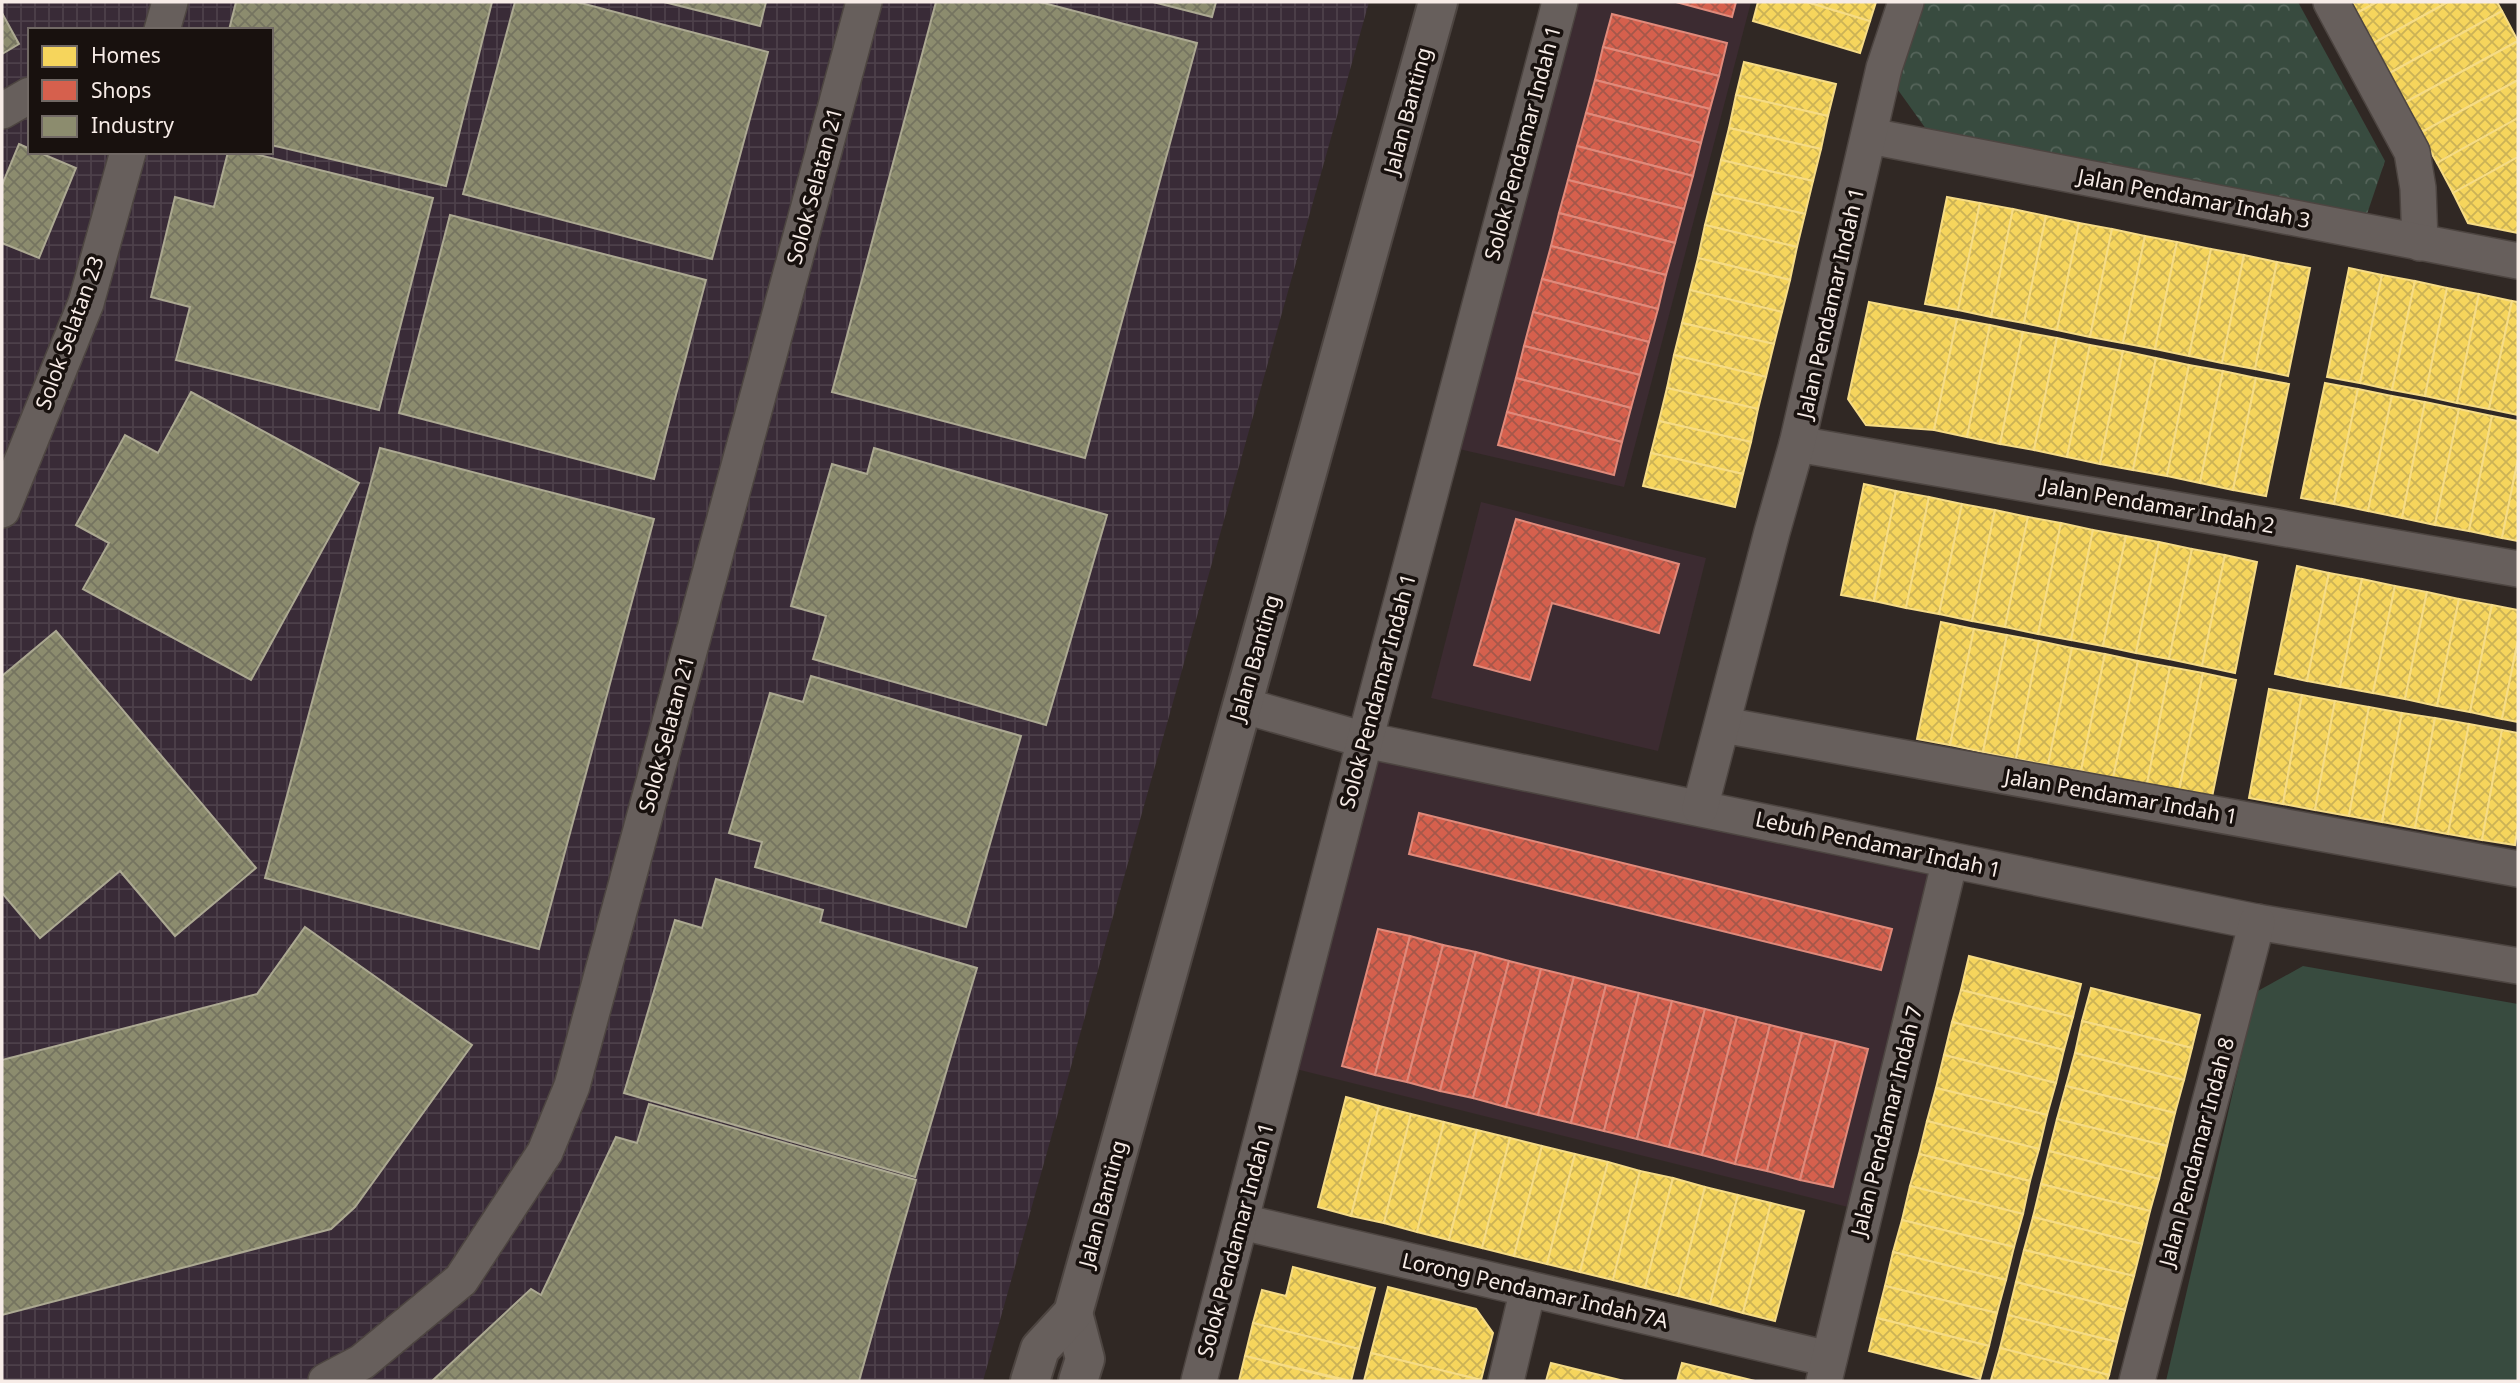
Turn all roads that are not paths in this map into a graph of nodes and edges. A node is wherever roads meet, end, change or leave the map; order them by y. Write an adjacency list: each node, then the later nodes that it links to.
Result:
1 (864, 2): 27 (street, Solok Selatan 21)
2 (1438, 2): 15 (main road, Jalan Banting)
3 (1560, 2): 17 (street, Solok Pendamar Indah 1)
4 (1906, 2): 8 (street, Jalan Pendamar Indah 1)
5 (2331, 2): 10 (street)
6 (28, 96): 7 (street)
7 (2, 111)
8 (1870, 136): 10 (street, Jalan Pendamar Indah 3); 12 (street, Jalan Pendamar Indah 1)
9 (127, 154): 13 (street, Solok Selatan 23)
10 (2420, 243): 11 (street, Jalan Pendamar Indah 3)
11 (2518, 261)
12 (1797, 444): 14 (street, Jalan Pendamar Indah 2); 16 (street, Jalan Pendamar Indah 1)
13 (2, 510)
14 (2518, 569)
15 (1241, 705): 17 (street, Lebuh Pendamar Indah 1); 25 (main road, Jalan Banting)
16 (1723, 725): 18 (street, Jalan Pendamar Indah 1); 20 (street, Jalan Pendamar Indah 1)
17 (1364, 740): 18 (street, Lebuh Pendamar Indah 1); 23 (street, Solok Pendamar Indah 1)
18 (1700, 808): 19 (street, Lebuh Pendamar Indah 1)
19 (1950, 860): 21 (street, Lebuh Pendamar Indah 1); 26 (street, Jalan Pendamar Indah 7)
20 (2518, 869)
21 (2257, 922): 22 (street, Lebuh Pendamar Indah 1); 32 (street, Jalan Pendamar Indah 8)
22 (2518, 966)
23 (1242, 1222): 24 (street, Lorong Pendamar Indah 7A); 30 (street, Solok Pendamar Indah 1)
24 (1528, 1289): 26 (street, Lorong Pendamar Indah 7A); 31 (street)
25 (1073, 1313): 28 (main road, Jalan Banting); 29 (main road)
26 (1826, 1370)
27 (326, 1381)
28 (1030, 1381)
29 (1078, 1381)
30 (1199, 1381)
31 (1506, 1381)
32 (2137, 1381)

